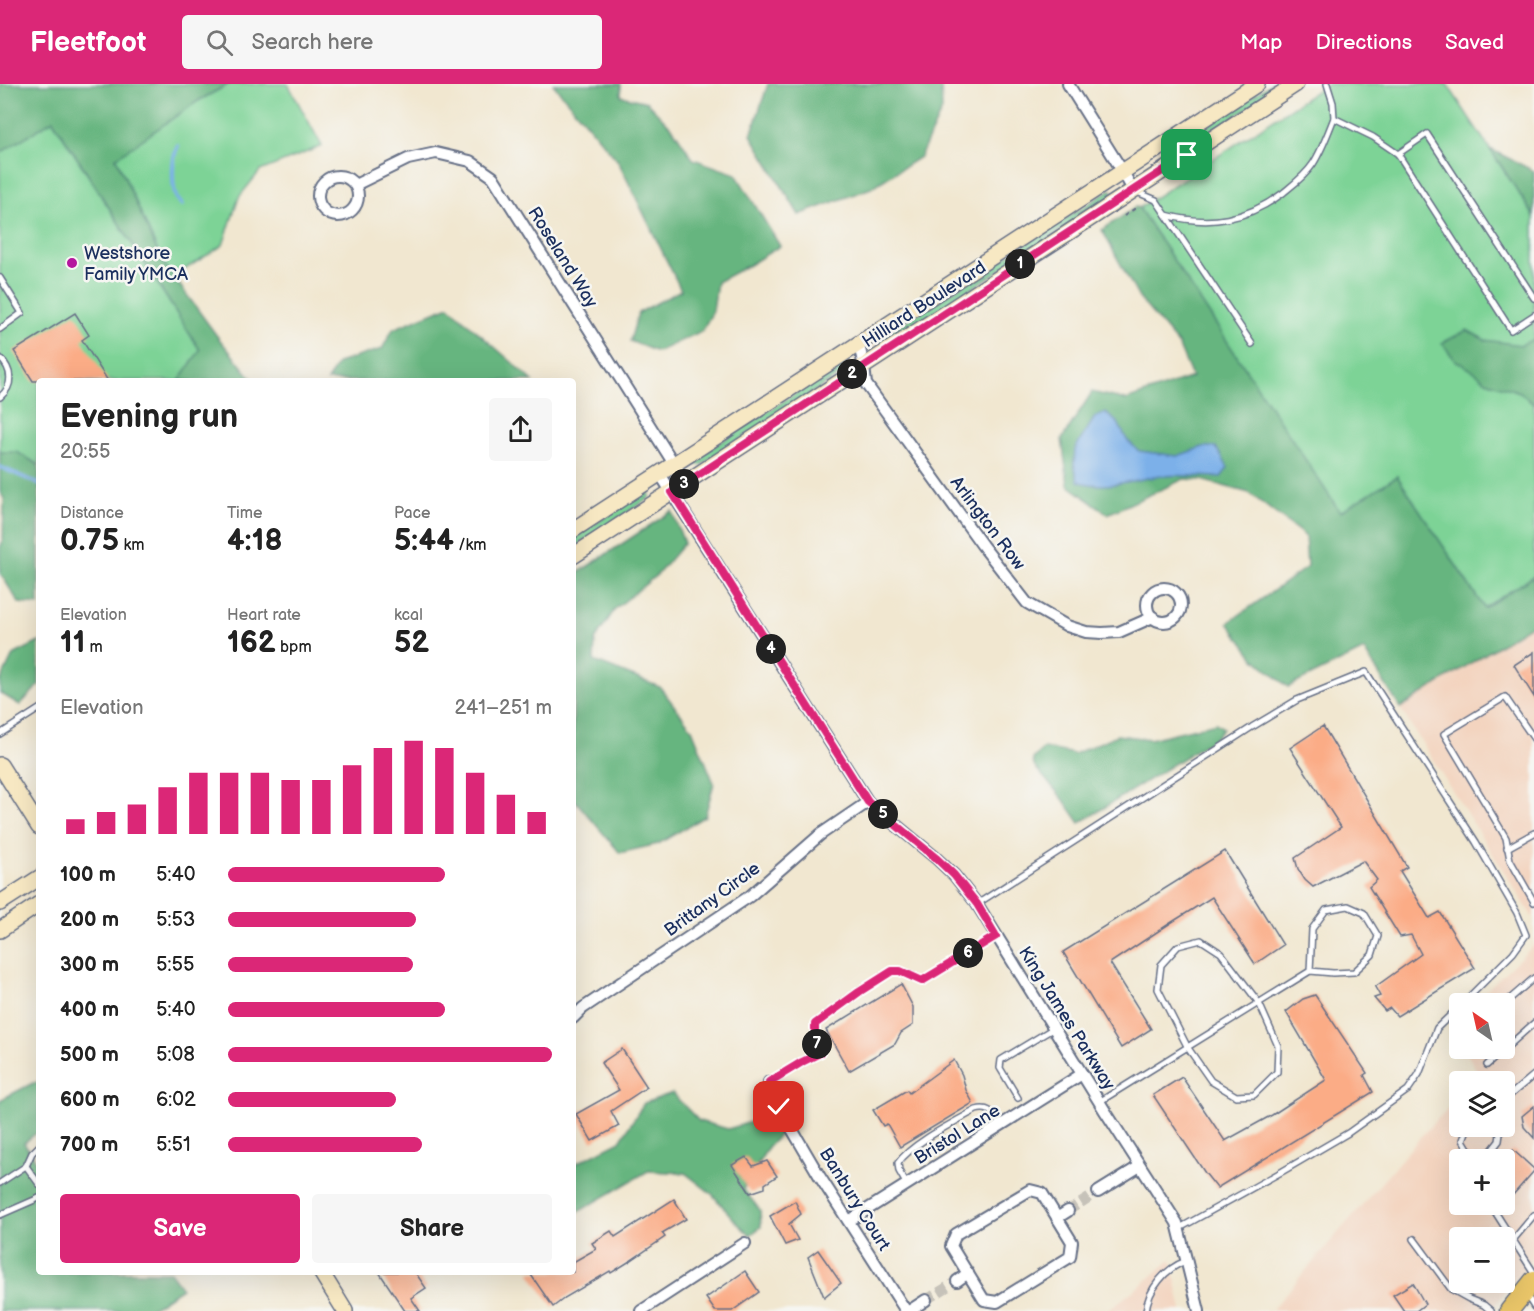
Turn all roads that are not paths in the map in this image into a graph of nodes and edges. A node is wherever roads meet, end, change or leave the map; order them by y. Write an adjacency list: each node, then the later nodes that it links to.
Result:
1 (1068, 84): 7 (street)
2 (1257, 84): 7 (main road, Hilliard Boulevard)
3 (1296, 84): 9 (main road, Hilliard Boulevard)
4 (1327, 84): 5 (lane)
5 (1335, 118): 6 (lane); 10 (lane)
6 (1398, 154): 12 (lane); 13 (lane)
7 (1123, 172): 9 (street); 16 (main road, Hilliard Boulevard)
8 (355, 185): 20 (street, Roseland Way)
9 (1133, 190): 10 (lane); 18 (main road, Hilliard Boulevard)
10 (1166, 215): 15 (lane)
11 (0, 278): 14 (lane)
12 (1534, 298)
13 (1534, 315)
14 (0, 329)
15 (1252, 344)
16 (859, 345): 18 (street, Arlington Row); 20 (main road, Hilliard Boulevard)
17 (0, 358): 19 (lane)
18 (864, 366): 22 (main road, Hilliard Boulevard); 26 (street, Arlington Row)
19 (0, 397)
20 (674, 465): 21 (main road, Hilliard Boulevard); 22 (street, Roseland Way)
21 (660, 474): 23 (street, King James Parkway); 24 (main road, Hilliard Boulevard)
22 (686, 483): 23 (main road, Hilliard Boulevard)
23 (672, 492): 25 (main road, Hilliard Boulevard); 31 (street, King James Parkway)
24 (576, 528)
25 (576, 554)
26 (1153, 617)
27 (36, 711): 28 (lane)
28 (0, 734)
29 (1534, 739): 34 (lane)
30 (0, 765): 32 (main road)
31 (868, 802): 38 (street, King James Parkway); 47 (street, Brittany Circle)
32 (36, 822)
33 (1534, 833): 34 (lane)
34 (1507, 848): 36 (lane)
35 (36, 880): 37 (main road)
36 (1534, 902)
37 (0, 903)
38 (977, 904): 41 (street, King James Parkway); 44 (lane)
39 (36, 906): 40 (main road)
40 (0, 930)
41 (996, 936): 50 (street, King James Parkway); 55 (lane, Banbury Court)
42 (1310, 971): 42 (lane); 46 (lane)
43 (1534, 978): 45 (lane)
44 (1473, 993)
45 (1515, 994)
46 (1259, 1003): 51 (lane); 51 (lane); 51 (lane)
47 (576, 1015)
48 (1449, 1016): 73 (lane)
49 (1534, 1023): 52 (lane)
50 (1054, 1028): 53 (street, King James Parkway); 57 (lane)
51 (1188, 1048): 58 (lane)
52 (1487, 1065)
53 (1082, 1074): 58 (street, King James Parkway); 59 (street, Bristol Lane)
54 (1534, 1075): 56 (lane)
55 (769, 1082): 72 (street, Banbury Court)
56 (1515, 1091)
57 (1018, 1098)
58 (1099, 1102): 62 (street, King James Parkway)
59 (1001, 1125): 65 (street, Bristol Lane); 65 (lane)
60 (36, 1149): 61 (lane)
61 (26, 1166): 63 (lane); 64 (lane)
62 (1140, 1166): 66 (street); 73 (street, King James Parkway)
63 (36, 1180)
64 (0, 1183)
65 (908, 1185): 72 (street, Bristol Lane)
66 (1098, 1192)
67 (36, 1199): 69 (lane)
68 (1068, 1211): 71 (street)
69 (0, 1215)
70 (1534, 1215): 74 (lane)
71 (1058, 1218): 80 (street); 80 (street)
72 (849, 1221): 87 (street, Banbury Court)
73 (1178, 1229): 78 (street, King James Parkway)
74 (1515, 1238)
75 (1414, 1239): 90 (lane)
76 (745, 1243): 86 (street)
77 (1515, 1243): 79 (lane)
78 (1186, 1261): 88 (lane); 89 (street, King James Parkway)
79 (1534, 1273)
80 (968, 1274): 82 (street)
81 (323, 1275): 85 (main road)
82 (957, 1281)
83 (1531, 1293): 91 (main road)
84 (926, 1300): 87 (street)
85 (345, 1311)
86 (642, 1311)
87 (908, 1311)
88 (1146, 1311)
89 (1199, 1311)
90 (1491, 1311)
91 (1509, 1311)

